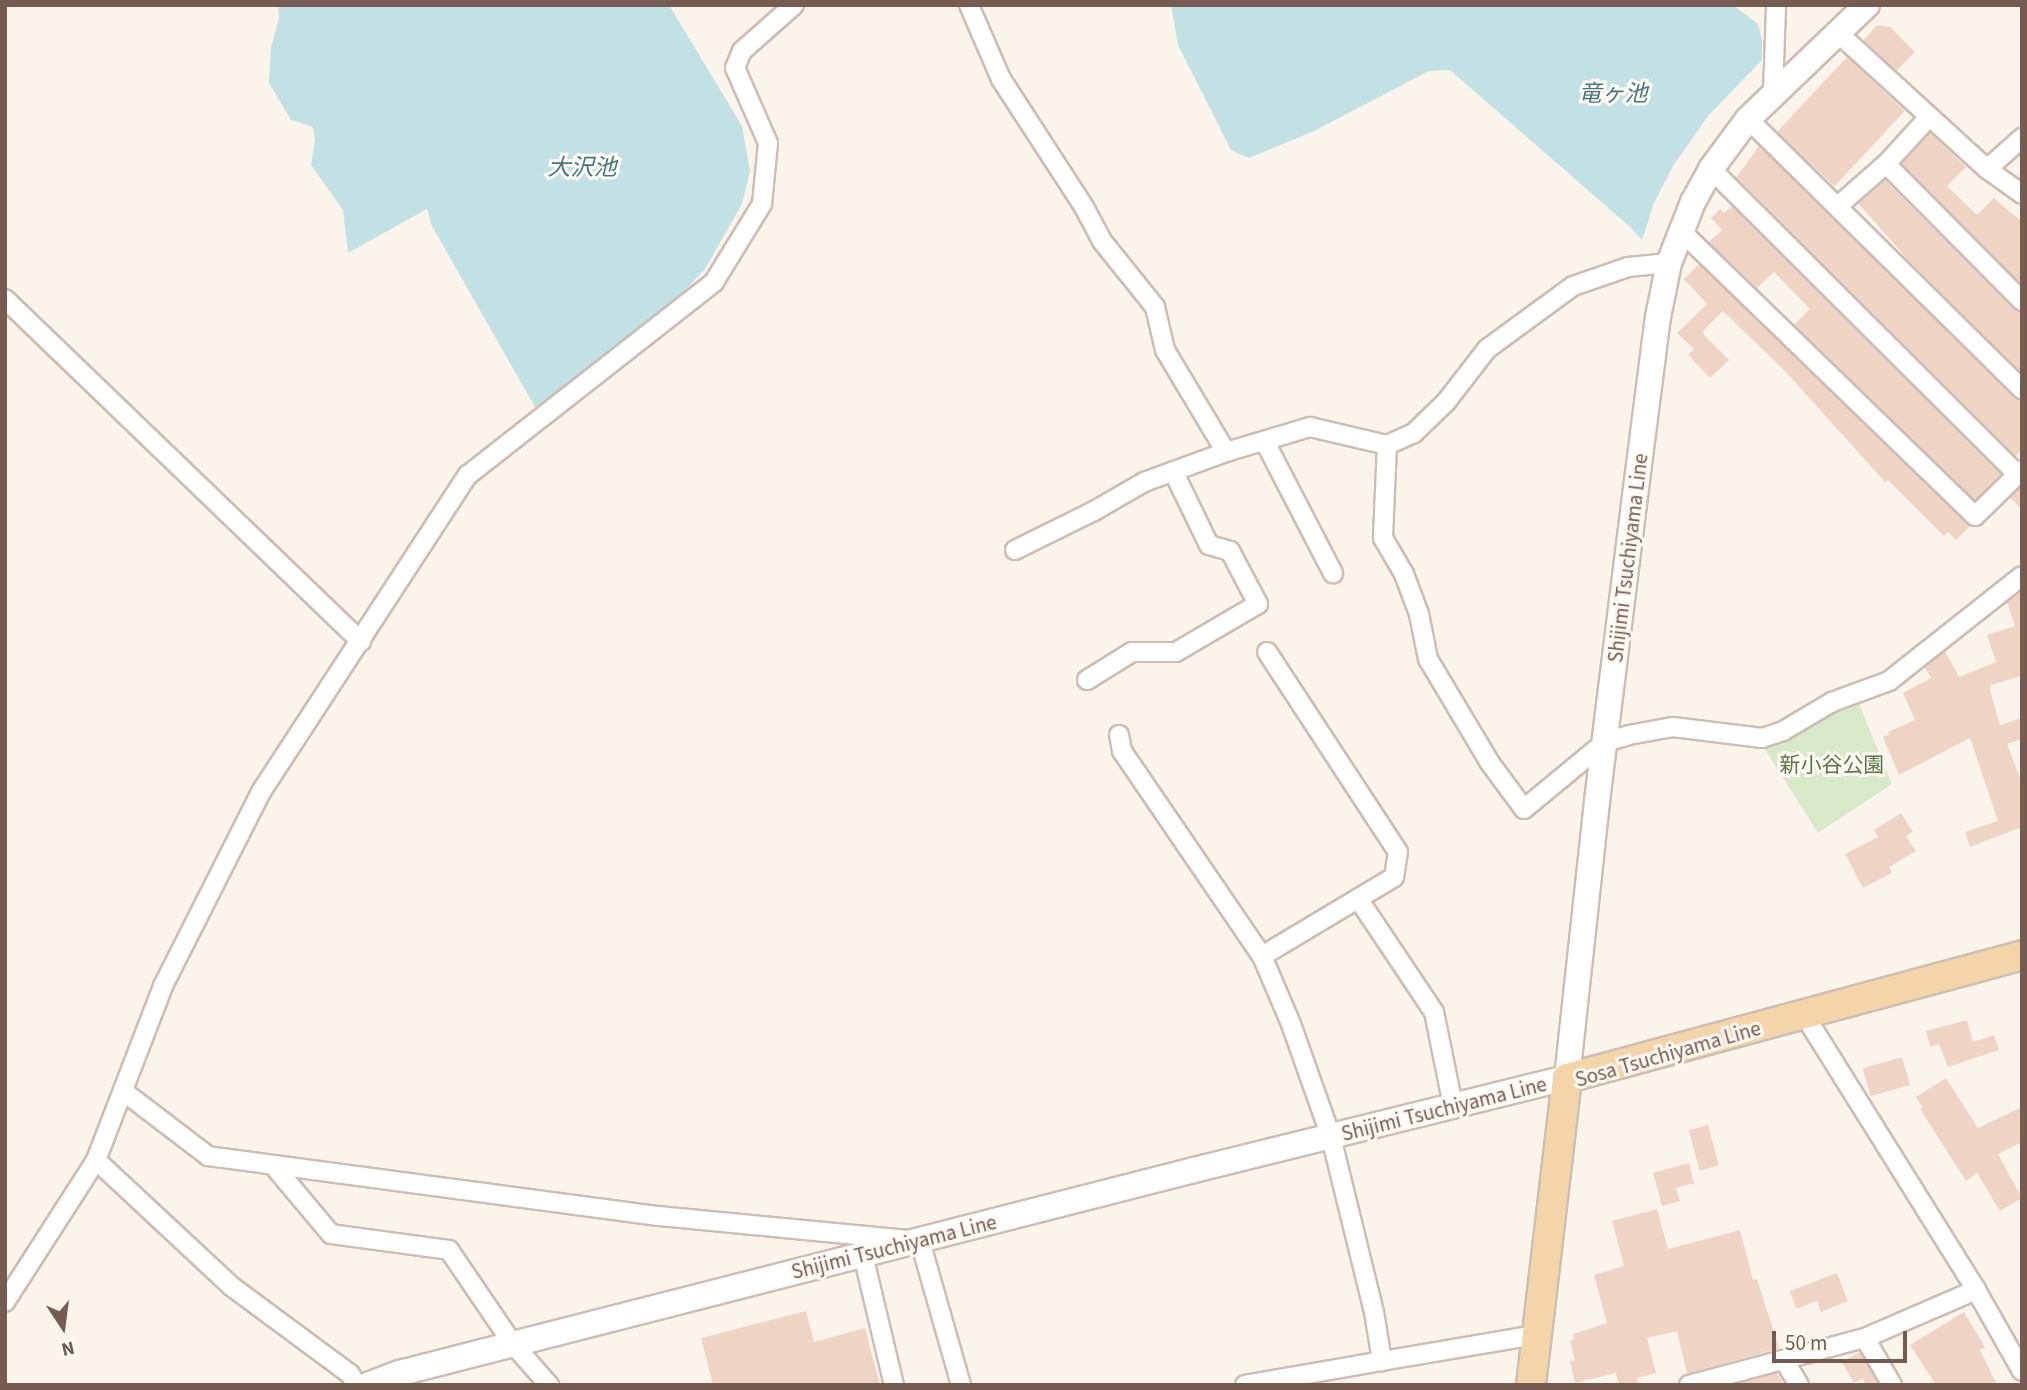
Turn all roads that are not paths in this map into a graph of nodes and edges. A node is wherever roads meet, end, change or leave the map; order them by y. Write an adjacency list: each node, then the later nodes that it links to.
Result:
1 (793, 5): 28 (street)
2 (969, 5): 22 (street)
3 (1776, 5): 6 (street)
4 (1867, 5): 5 (main road, Shijimi Tsuchiyama Line)
5 (1838, 33): 6 (main road, Shijimi Tsuchiyama Line); 7 (street)
6 (1773, 93): 8 (main road, Shijimi Tsuchiyama Line)
7 (1929, 117): 10 (street); 12 (street)
8 (1748, 119): 11 (main road, Shijimi Tsuchiyama Line); 14 (street)
9 (2022, 138): 12 (street)
10 (1886, 164): 14 (street); 18 (street)
11 (1711, 169): 15 (main road, Shijimi Tsuchiyama Line); 24 (street)
12 (1987, 170): 13 (street)
13 (2022, 194)
14 (1838, 206): 19 (street)
15 (1681, 231): 16 (main road, Shijimi Tsuchiyama Line); 24 (street)
16 (1670, 264): 21 (street); 32 (main road, Shijimi Tsuchiyama Line)
17 (5, 299): 28 (street)
18 (2022, 301)
19 (2022, 389)
20 (1265, 442): 21 (street); 22 (street); 26 (street)
21 (1387, 445): 32 (street)
22 (1226, 452): 23 (street)
23 (1172, 471): 25 (street); 30 (street)
24 (2020, 472)
25 (1015, 550)
26 (1333, 573)
27 (2022, 576): 32 (street)
28 (361, 642): 38 (street)
29 (1267, 652): 33 (street)
30 (1087, 680)
31 (1119, 735): 35 (street)
32 (1605, 742): 37 (main road, Shijimi Tsuchiyama Line)
33 (1360, 900): 35 (street); 39 (street)
34 (2022, 954): 36 (main road, Sosa Tsuchiyama Line)
35 (1262, 956): 40 (street)
36 (1805, 1016): 37 (main road, Sosa Tsuchiyama Line); 45 (street)
37 (1567, 1078): 39 (main road, Shijimi Tsuchiyama Line); 47 (main road, Sosa Tsuchiyama Line)
38 (123, 1091): 41 (street); 42 (street)
39 (1453, 1105): 40 (main road, Shijimi Tsuchiyama Line)
40 (1331, 1137): 43 (main road, Shijimi Tsuchiyama Line); 51 (street)
41 (96, 1160): 46 (street); 53 (street)
42 (273, 1165): 43 (street); 49 (street)
43 (920, 1241): 44 (main road, Shijimi Tsuchiyama Line); 57 (street)
44 (863, 1255): 49 (main road, Shijimi Tsuchiyama Line); 56 (street)
45 (1976, 1290): 48 (street); 52 (street)
46 (5, 1302)
47 (1536, 1335): 51 (street); 59 (main road, Sosa Tsuchiyama Line)
48 (1866, 1338): 50 (street); 62 (street)
49 (513, 1345): 54 (main road, Shijimi Tsuchiyama Line); 55 (street)
50 (1784, 1360): 60 (street); 61 (street)
51 (1382, 1361): 58 (street)
52 (2022, 1371)
53 (357, 1385)
54 (368, 1385)
55 (549, 1385)
56 (894, 1385)
57 (961, 1385)
58 (1245, 1385)
59 (1531, 1385)
60 (1689, 1385)
61 (1799, 1385)
62 (1892, 1385)

